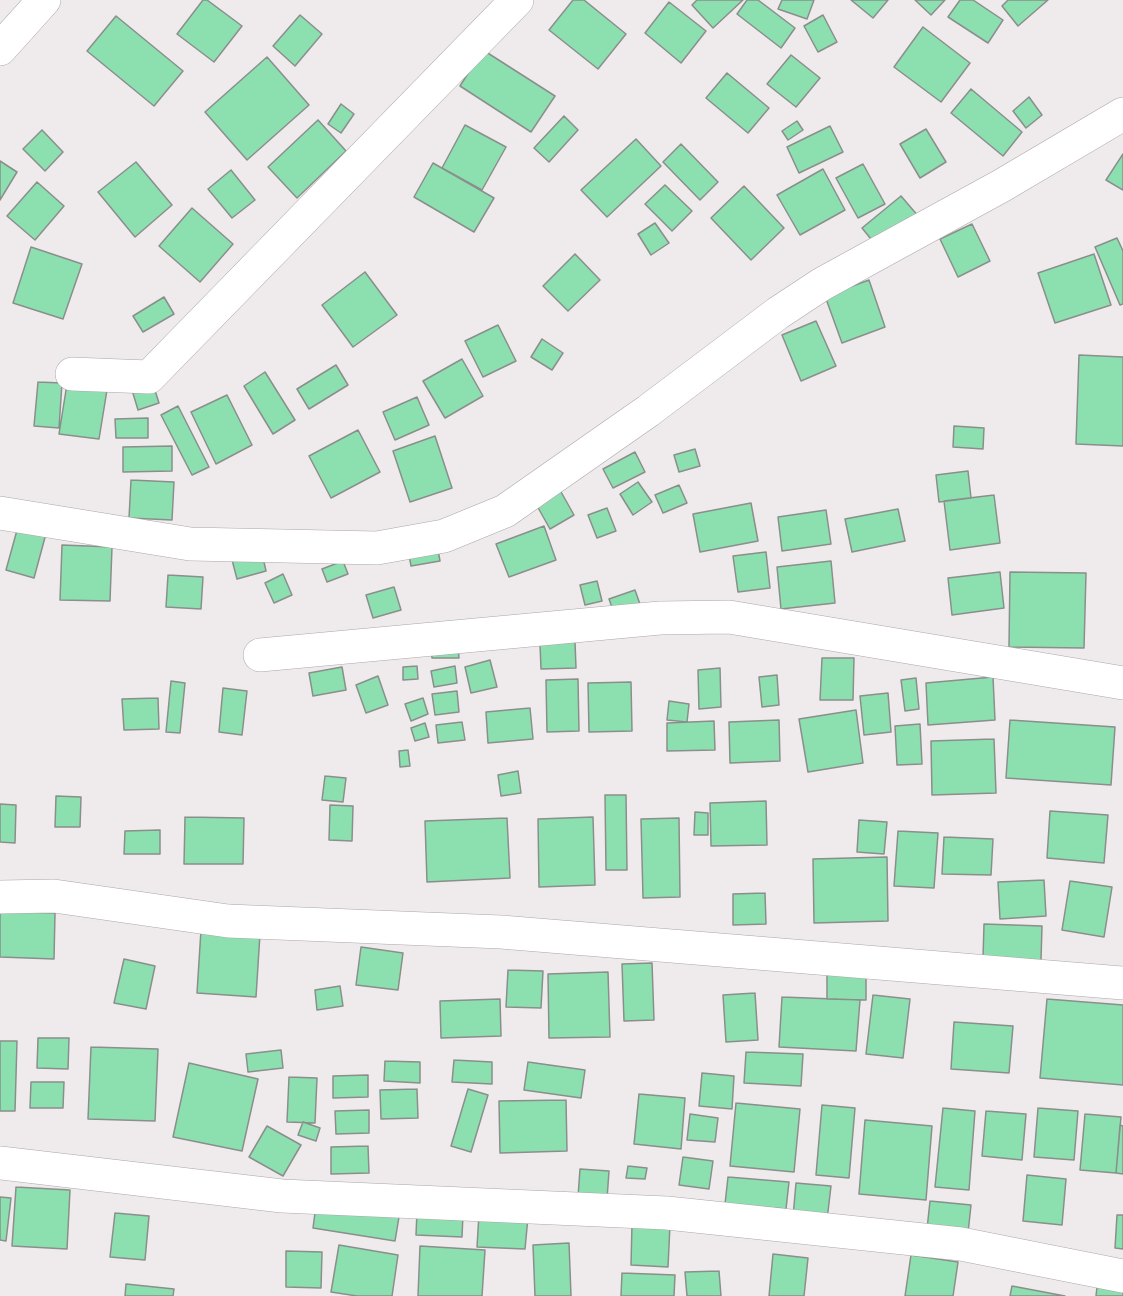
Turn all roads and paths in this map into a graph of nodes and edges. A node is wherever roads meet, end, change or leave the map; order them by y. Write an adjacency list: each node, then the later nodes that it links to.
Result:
1 (44, 0): 3 (street)
2 (517, 0): 5 (street)
3 (0, 49)
4 (1123, 114): 6 (street)
5 (72, 374)
6 (0, 513)
7 (260, 655): 8 (street)
8 (1123, 683)
9 (0, 897): 10 (street)
10 (1123, 983)
11 (0, 1163): 12 (street)
12 (1123, 1276)

